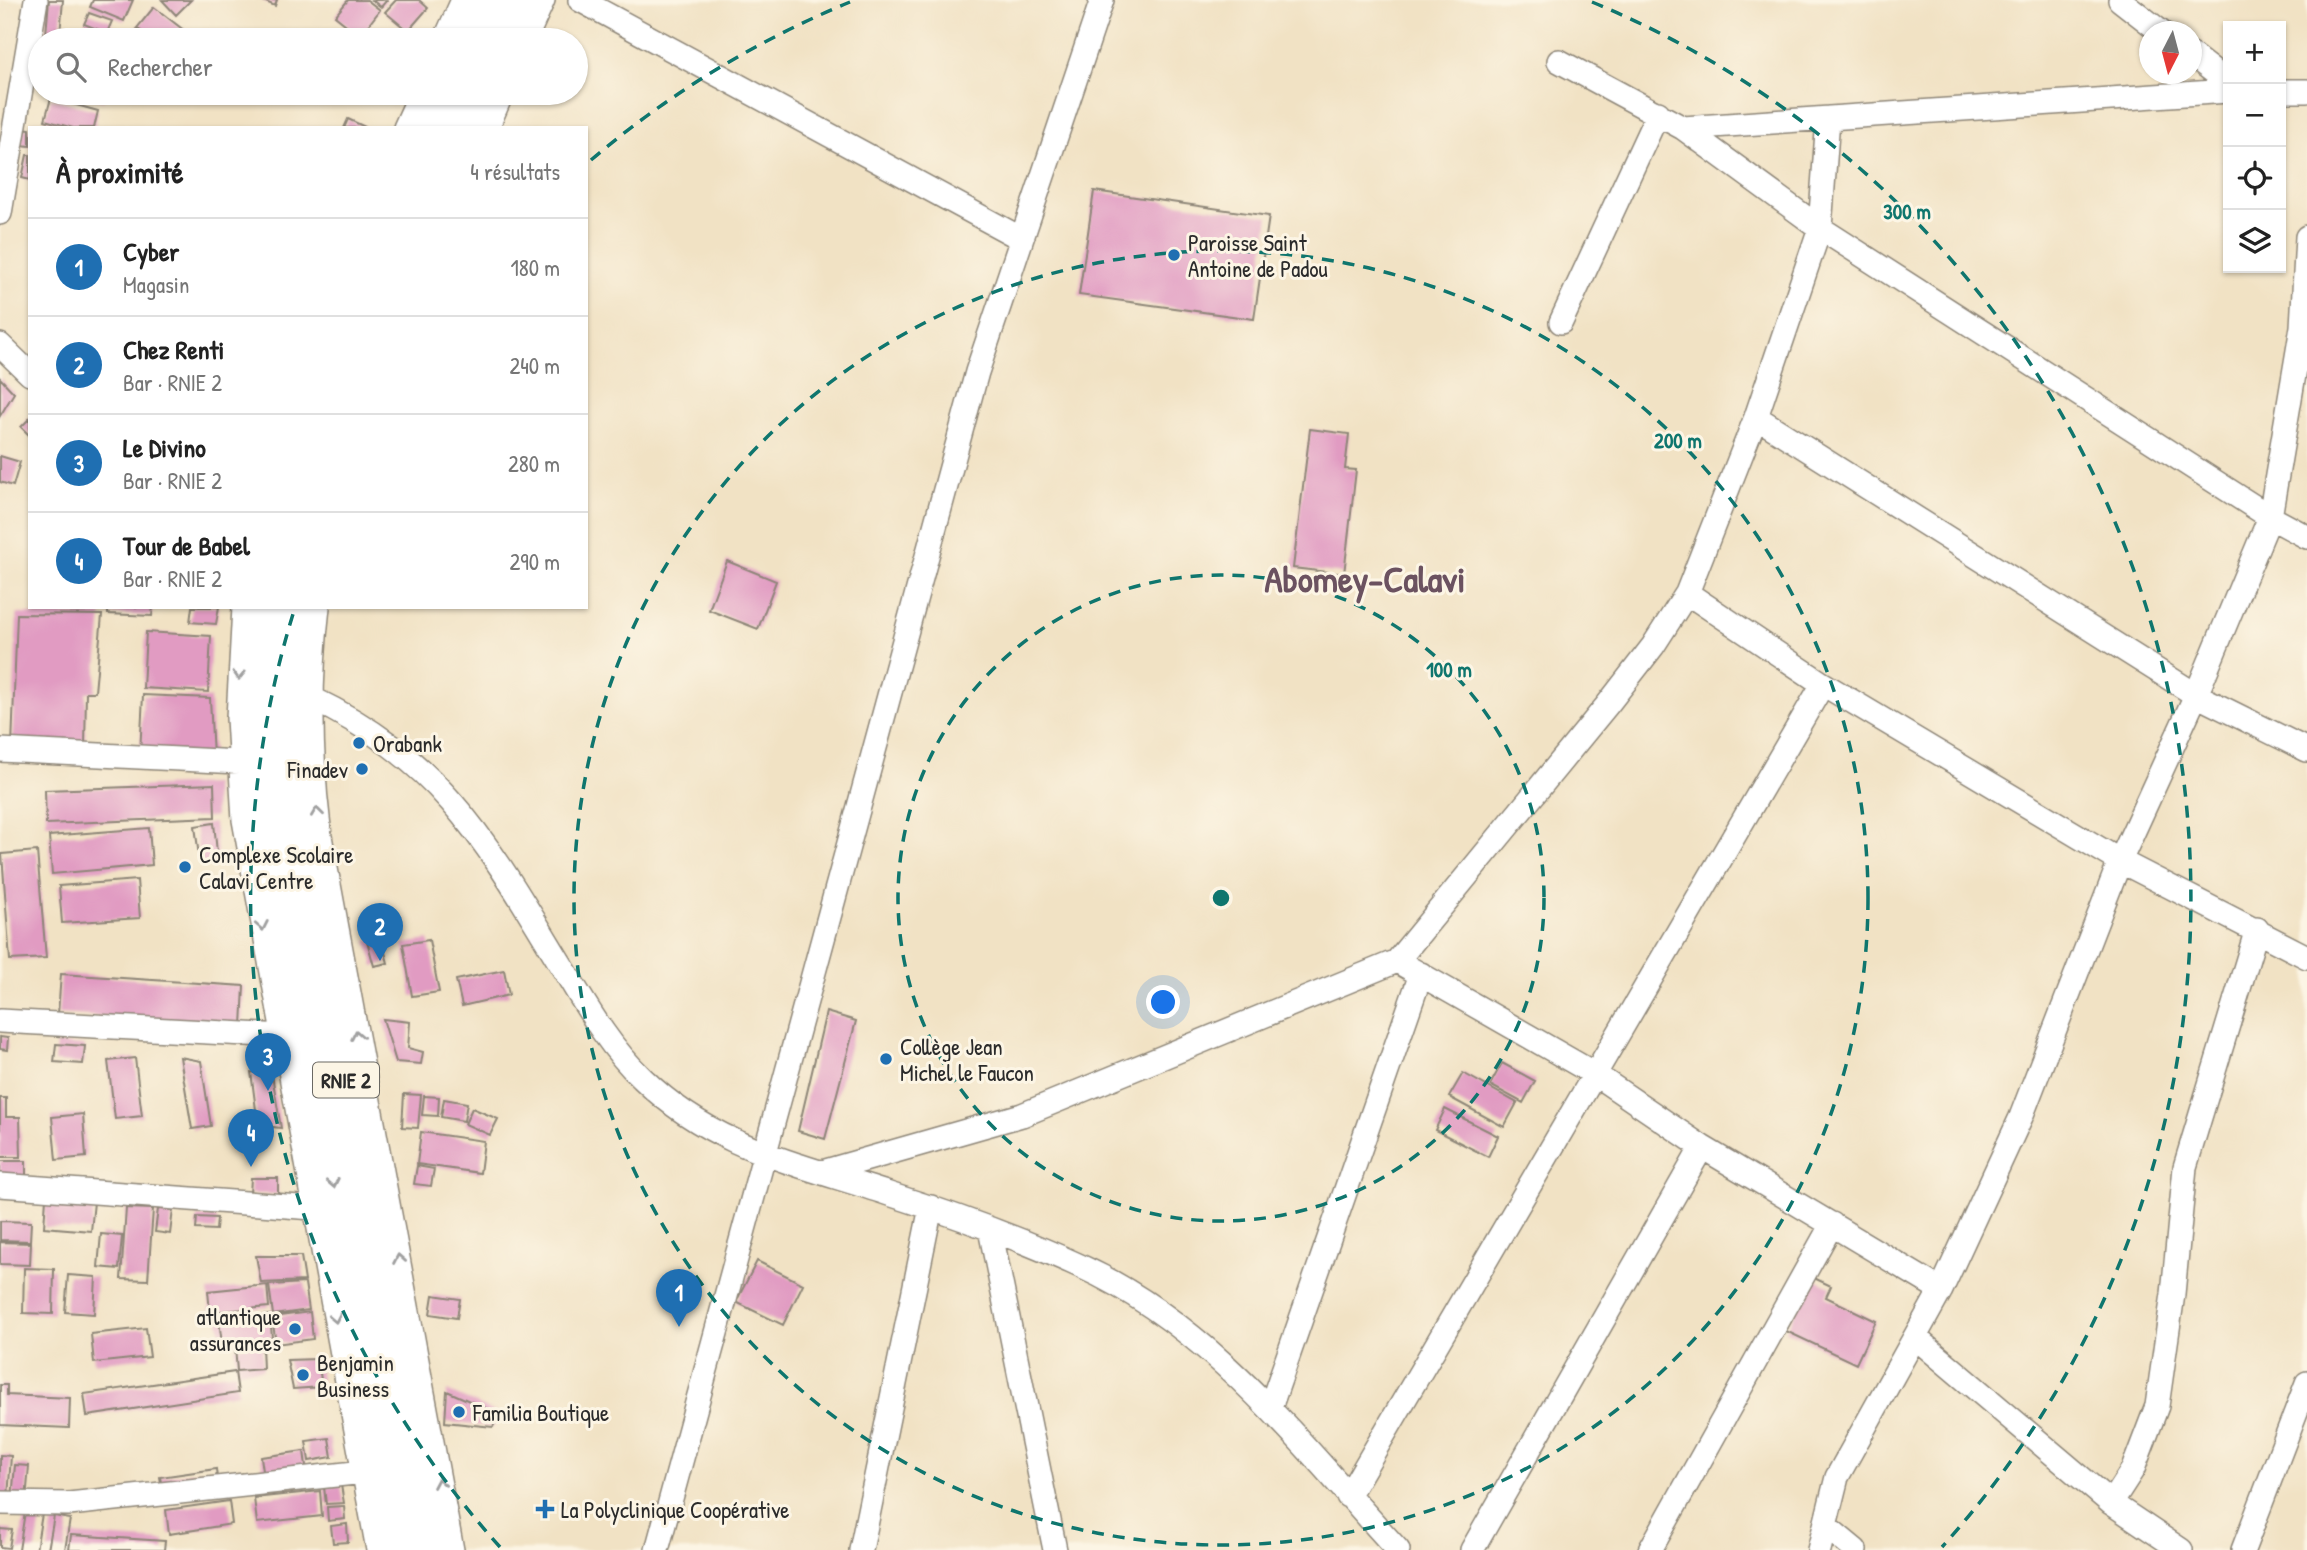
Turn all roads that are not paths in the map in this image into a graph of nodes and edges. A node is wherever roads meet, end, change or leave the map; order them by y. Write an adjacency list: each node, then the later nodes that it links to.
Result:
1 (36, 0): 10 (street)
2 (463, 0): 11 (street)
3 (485, 0): 12 (highway)
4 (520, 0): 13 (highway)
5 (543, 0): 14 (street)
6 (580, 0): 36 (street)
7 (1102, 0): 36 (street)
8 (2120, 0): 9 (street)
9 (2147, 21)
10 (31, 28)
11 (450, 28)
12 (472, 28)
13 (507, 28)
14 (531, 28)
15 (28, 47): 33 (street)
16 (1559, 61): 26 (street)
17 (2202, 63): 18 (street)
18 (2223, 79)
19 (2223, 91): 27 (street)
20 (2286, 91): 21 (street)
21 (2307, 91)
22 (416, 105): 28 (street)
23 (439, 105): 29 (highway)
24 (473, 105): 30 (highway)
25 (497, 105): 31 (street)
26 (1658, 113): 32 (street); 37 (street)
27 (1828, 118): 32 (street); 34 (street)
28 (406, 126)
29 (430, 126)
30 (464, 126)
31 (488, 126)
32 (1683, 128): 34 (street)
33 (0, 213)
34 (1820, 228): 41 (street); 42 (street)
35 (2307, 237): 38 (street)
36 (1020, 238): 64 (street)
37 (1561, 322)
38 (2305, 328): 42 (street)
39 (0, 345): 40 (street)
40 (28, 372)
41 (1756, 417): 44 (street); 50 (street)
42 (2270, 517): 43 (street); 50 (street)
43 (2307, 537)
44 (1687, 593): 49 (street); 58 (street)
45 (244, 609): 54 (street, one-way to 54)
46 (265, 609): 81 (highway, RNIE 2 / RNIE 2, one-way to 81)
47 (296, 609): 82 (highway, RNIE 2 / RNIE 2)
48 (318, 609): 51 (street)
49 (1823, 684): 55 (street); 62 (street)
50 (2196, 695): 53 (street); 55 (street)
51 (310, 698): 64 (street); 83 (street, one-way to 51)
52 (0, 750): 54 (street)
53 (2307, 750)
54 (239, 762): 61 (street, one-way to 61)
55 (2120, 861): 56 (street); 71 (street)
56 (2257, 929): 57 (street); 78 (street)
57 (2307, 957)
58 (1397, 961): 59 (street); 65 (street)
59 (1421, 974): 62 (street); 74 (street)
60 (0, 1021): 61 (street)
61 (285, 1036): 68 (street)
62 (1593, 1073): 63 (street); 76 (street)
63 (1702, 1147): 69 (street); 88 (street)
64 (763, 1156): 65 (street); 84 (street)
65 (822, 1172): 67 (street)
66 (0, 1185): 68 (street)
67 (931, 1207): 70 (street); 85 (street)
68 (313, 1208): 75 (street, one-way to 75)
69 (1832, 1224): 71 (street); 89 (street)
70 (990, 1229): 74 (street); 86 (street)
71 (1941, 1290): 72 (street)
72 (1916, 1338): 78 (street); 79 (street)
73 (2307, 1383): 93 (street)
74 (1269, 1408): 76 (street)
75 (364, 1472): 77 (street); 80 (street)
76 (1348, 1496): 87 (street)
77 (0, 1503)
78 (2111, 1503): 92 (street)
79 (1826, 1526): 90 (street); 91 (street)
80 (378, 1550)
81 (400, 1550)
82 (433, 1550)
83 (452, 1550)
84 (657, 1550)
85 (861, 1550)
86 (1055, 1550)
87 (1398, 1550)
88 (1472, 1550)
89 (1650, 1550)
90 (1819, 1550)
91 (1855, 1550)
92 (2181, 1550)
93 (2243, 1550)

